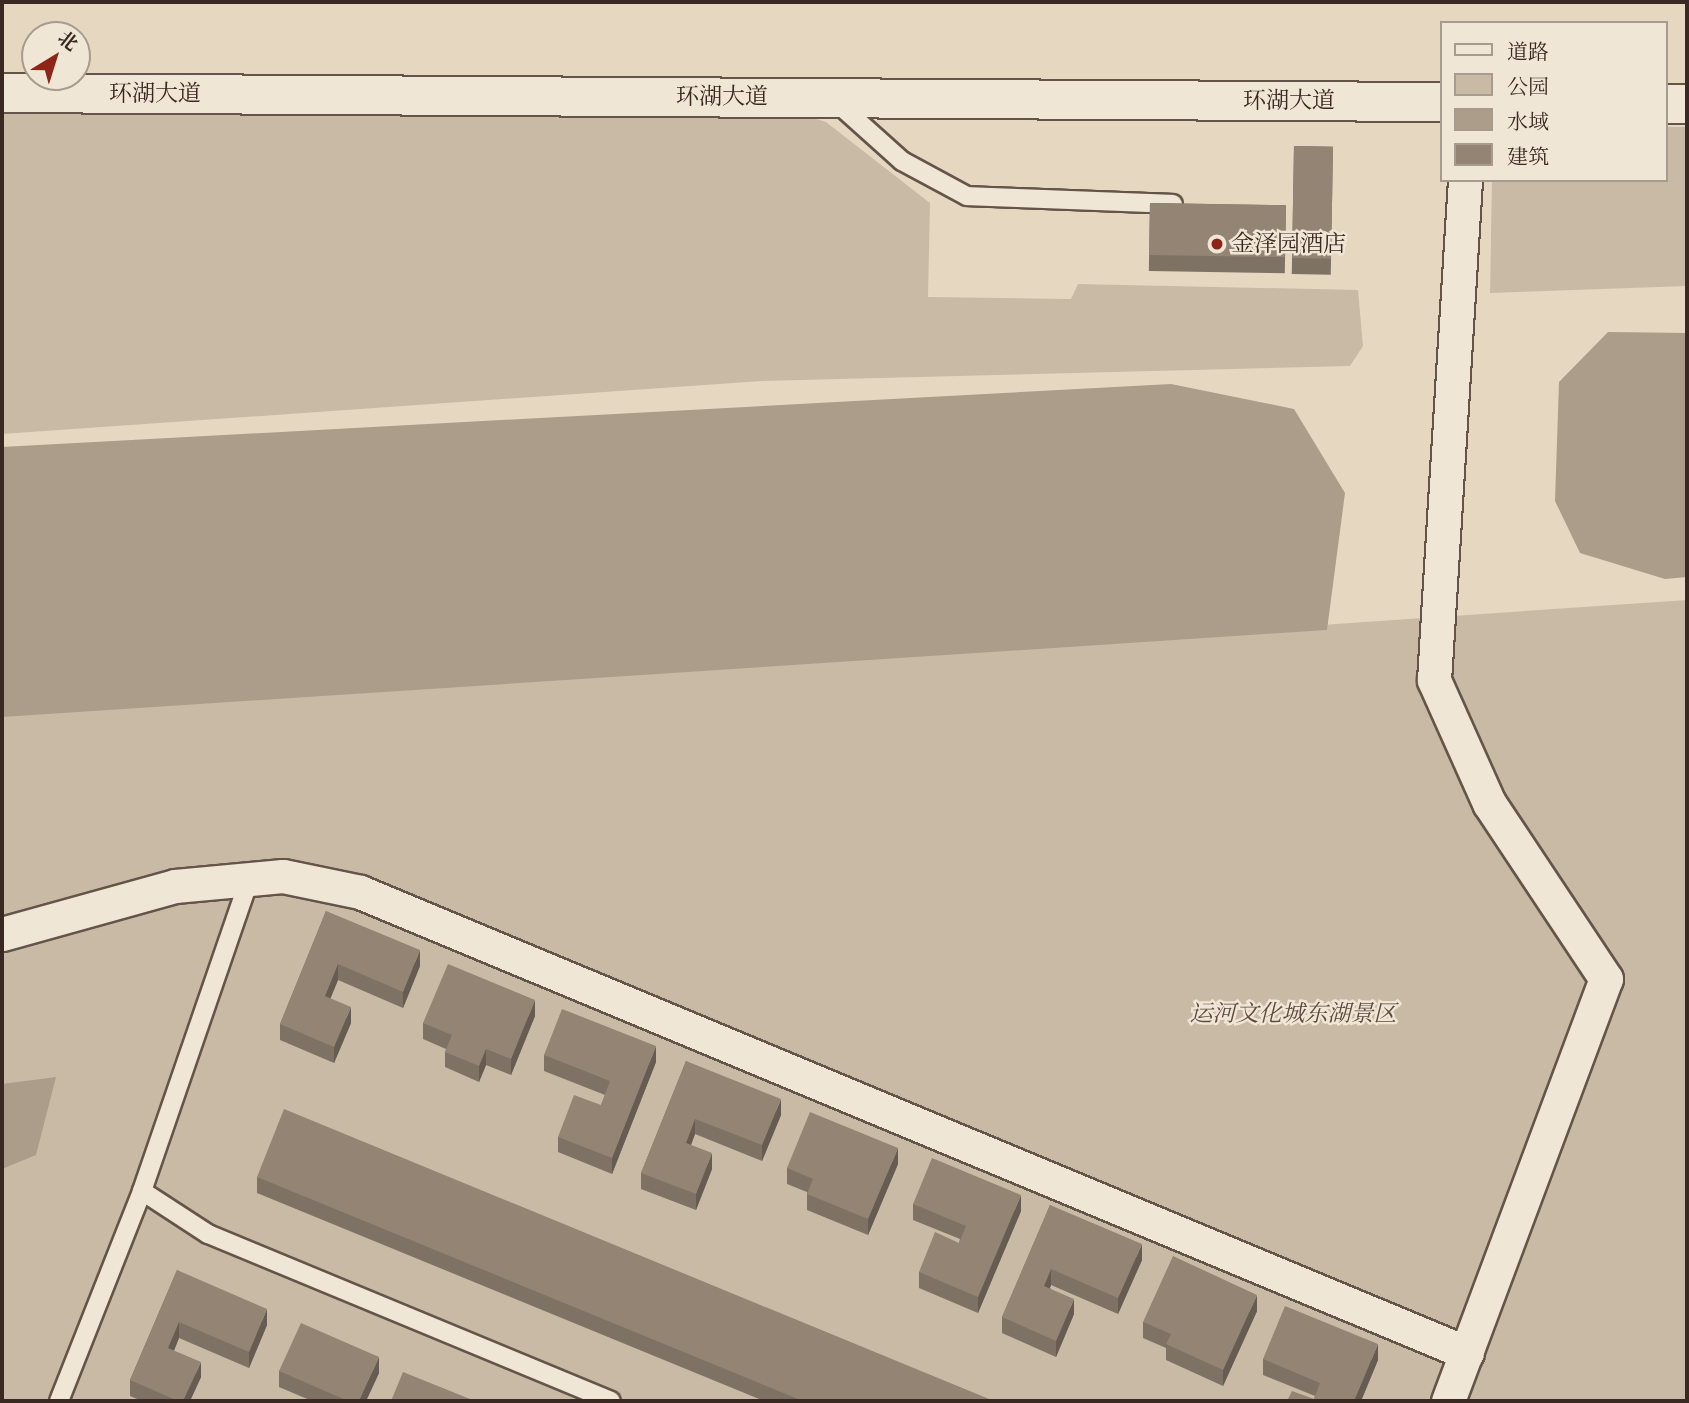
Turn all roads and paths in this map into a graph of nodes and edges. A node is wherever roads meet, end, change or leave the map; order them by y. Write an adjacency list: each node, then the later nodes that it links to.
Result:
1 (2, 93): 2 (main road, 环湖大道)
2 (832, 98): 3 (main road, 环湖大道); 7 (lane)
3 (1440, 102)
4 (1668, 104): 5 (main road)
5 (1687, 104)
6 (1465, 182): 11 (street)
7 (1187, 205)
8 (250, 878): 9 (street); 10 (lane); 11 (street)
9 (2, 934)
10 (142, 1191): 12 (lane); 13 (lane)
11 (1467, 1353): 14 (street)
12 (59, 1401)
13 (611, 1401)
14 (1448, 1401)

